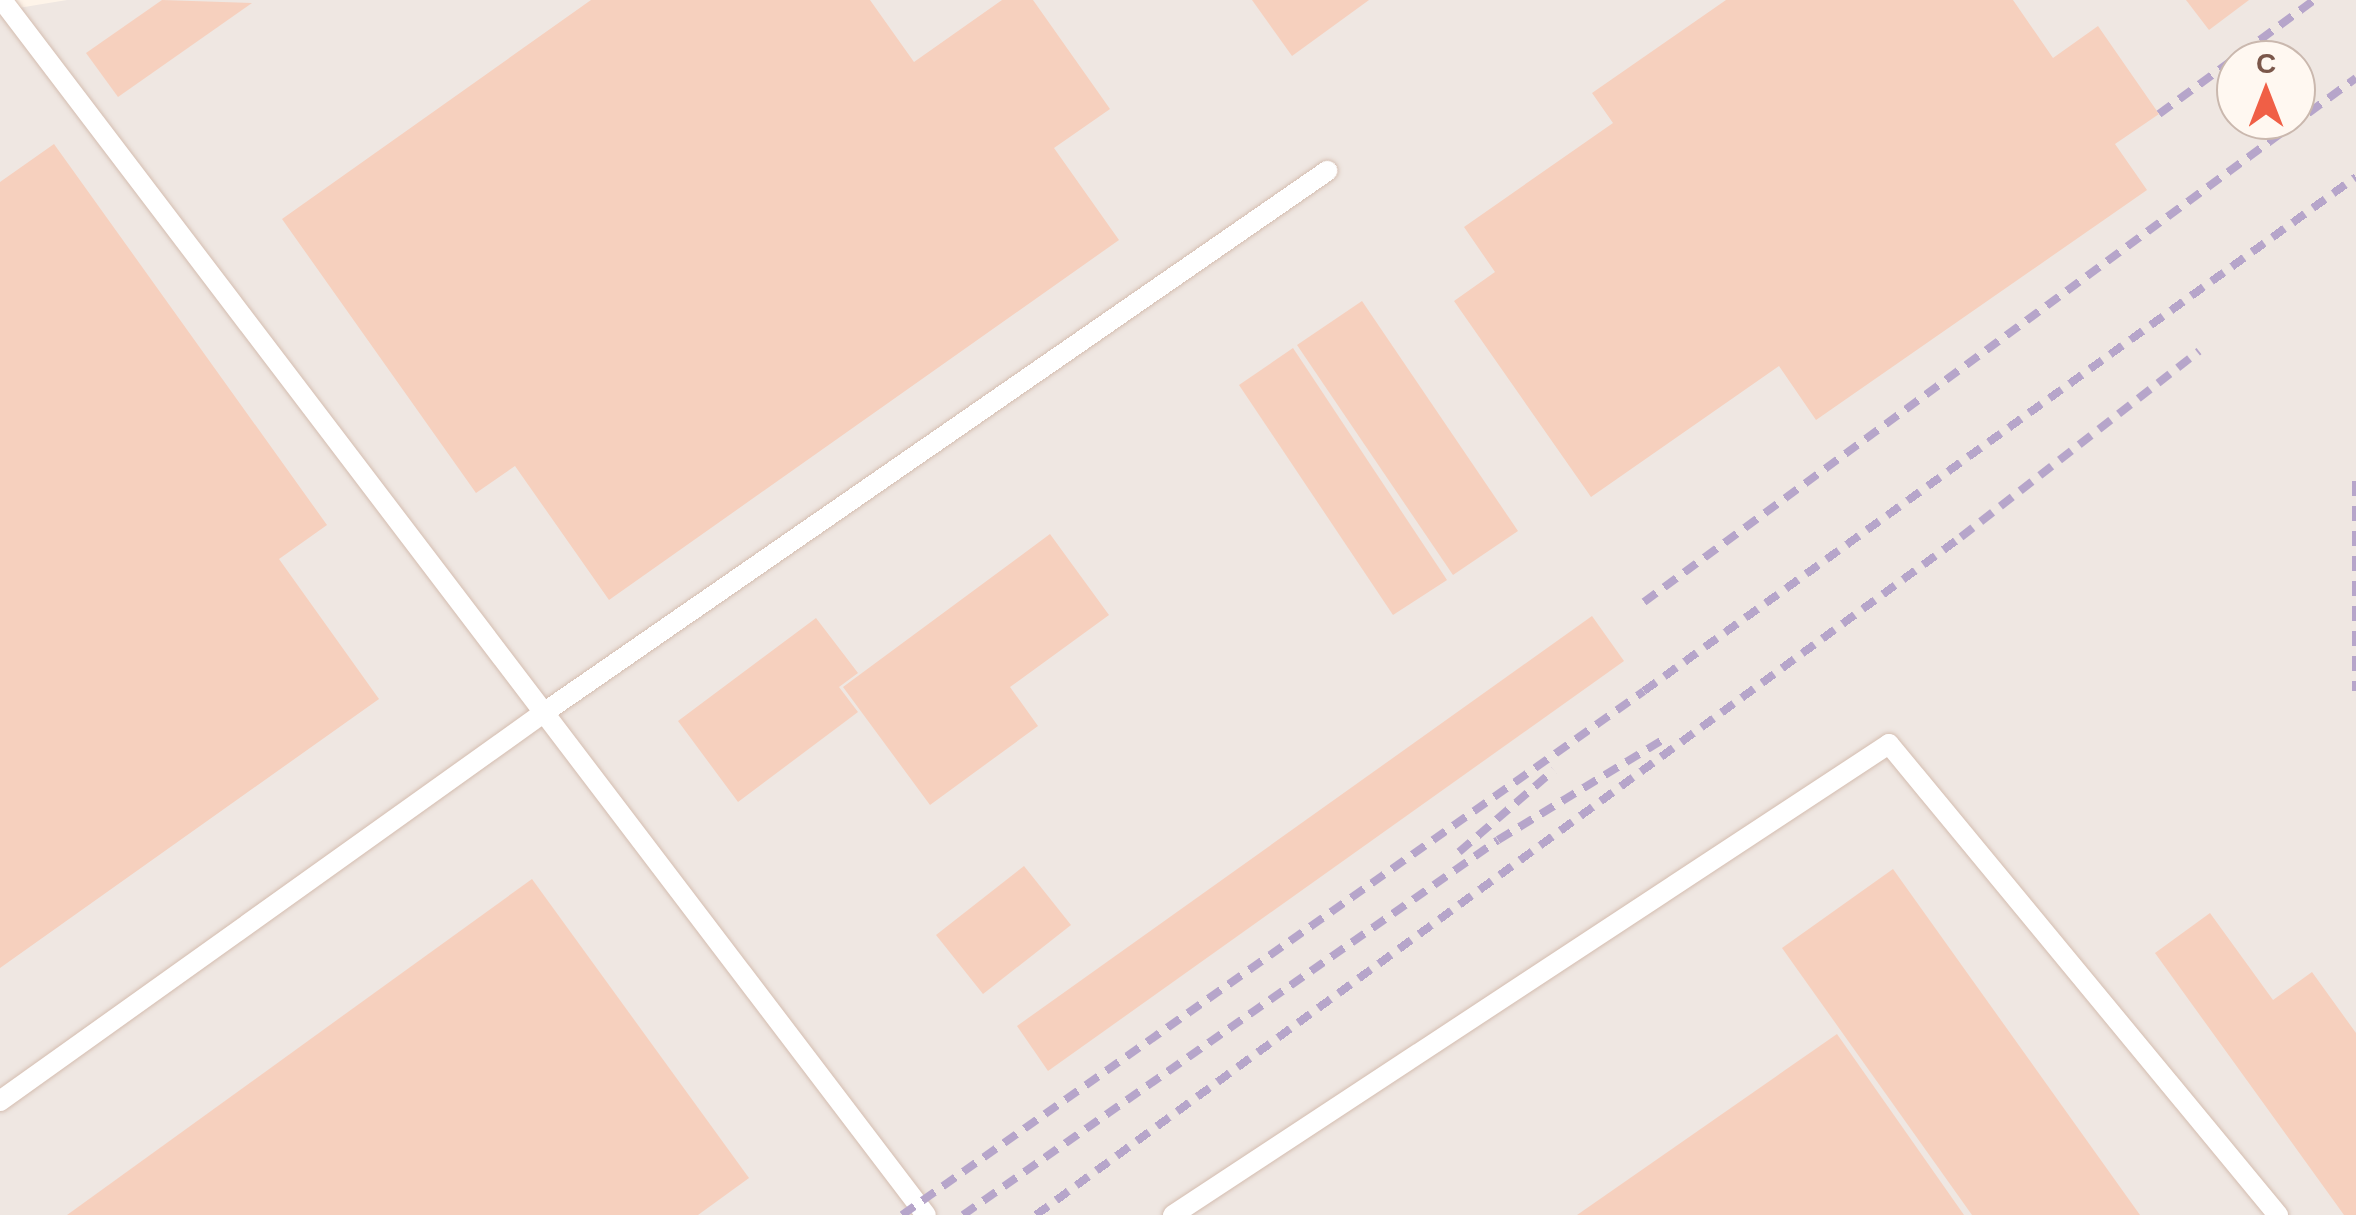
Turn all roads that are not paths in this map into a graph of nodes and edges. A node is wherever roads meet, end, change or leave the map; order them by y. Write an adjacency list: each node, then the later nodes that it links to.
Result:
1 (2, 0): 3 (lane)
2 (1327, 171): 3 (lane)
3 (542, 714): 4 (lane); 5 (lane)
4 (0, 1101)
5 (926, 1215)
6 (1173, 1215): 7 (lane)
7 (2278, 1215)

